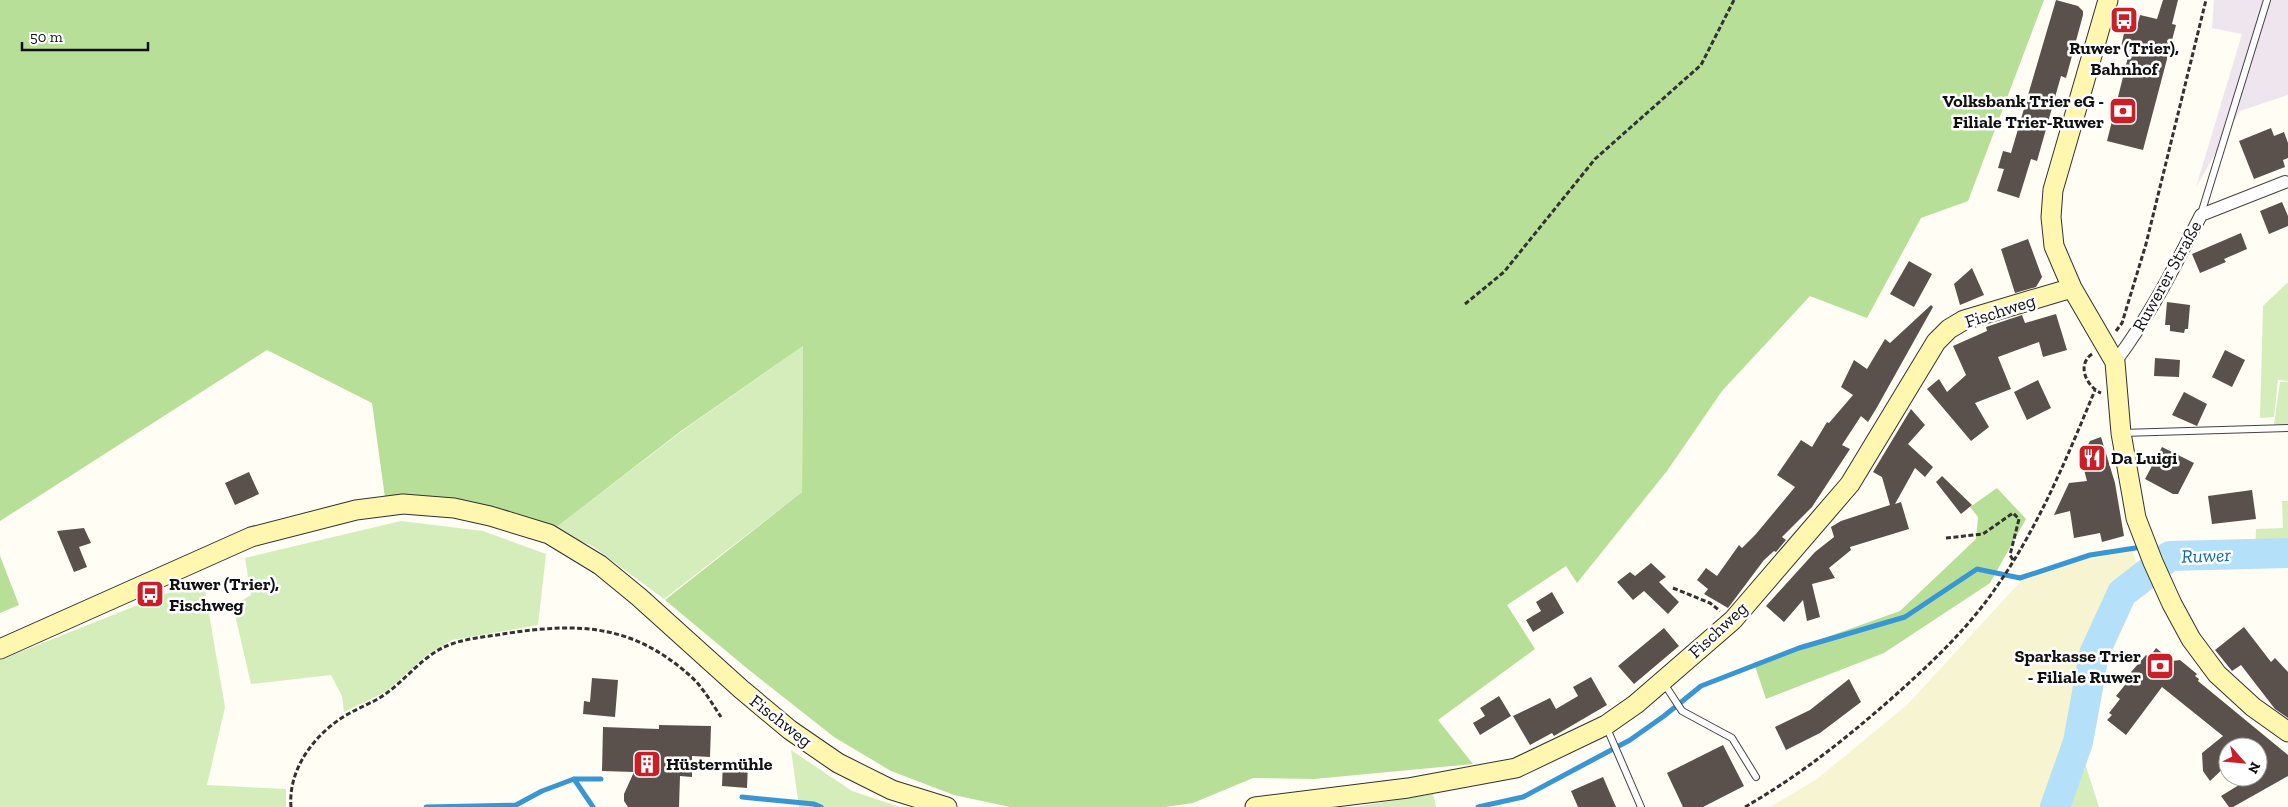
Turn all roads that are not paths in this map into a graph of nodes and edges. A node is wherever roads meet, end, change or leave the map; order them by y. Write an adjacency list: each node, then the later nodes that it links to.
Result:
1 (2108, 0): 5 (main road)
2 (2266, 0): 4 (lane)
3 (2287, 181): 4 (street, Ruwerer Straße)
4 (2201, 215): 6 (street, Ruwerer Straße)
5 (2072, 288): 6 (main road); 10 (main road, Fischweg)
6 (2115, 362): 8 (main road)
7 (2288, 428): 8 (lane)
8 (2121, 433): 12 (main road)
9 (0, 649): 14 (main road, Fischweg)
10 (1662, 681): 11 (main road, Fischweg); 13 (lane)
11 (1606, 725): 15 (main road, Fischweg); 16 (lane)
12 (2288, 732)
13 (1756, 777)
14 (946, 807)
15 (1255, 807)
16 (1641, 807)

